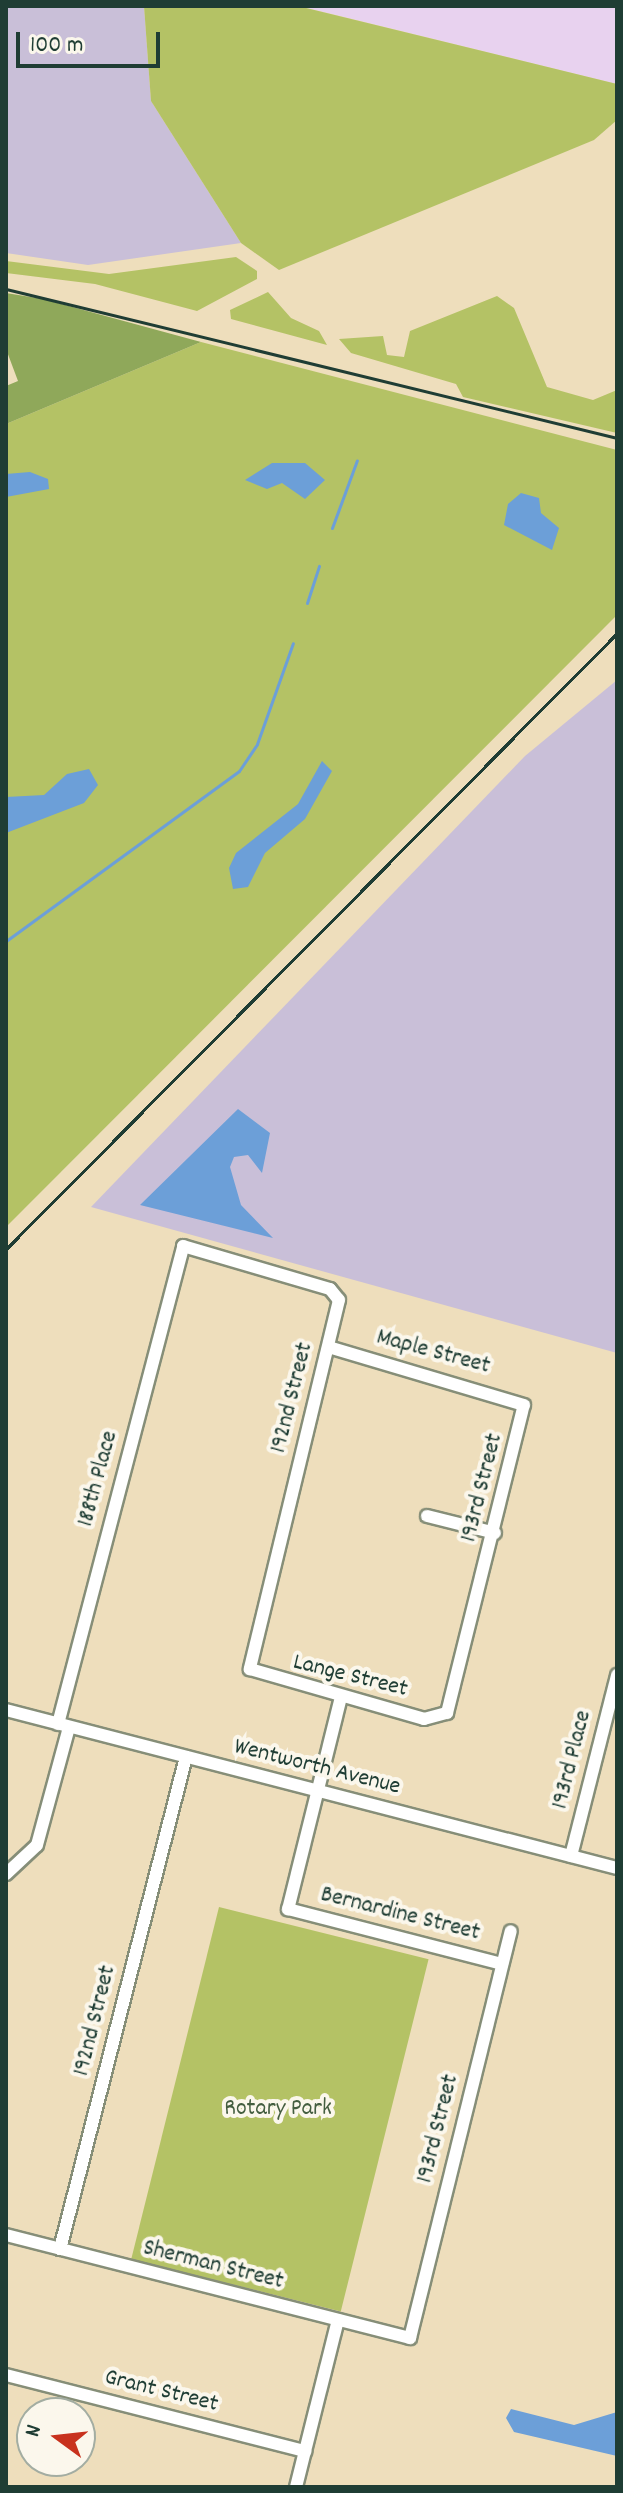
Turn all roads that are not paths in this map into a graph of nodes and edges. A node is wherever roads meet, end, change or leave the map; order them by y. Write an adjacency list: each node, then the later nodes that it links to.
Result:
1 (183, 1246): 2 (street, 192nd Street); 11 (street, 188th Place)
2 (328, 1347): 3 (street, Maple Street); 6 (street, 192nd Street)
3 (524, 1405): 5 (street, 193rd Street)
4 (427, 1516): 5 (street)
5 (495, 1533): 10 (street, 193rd Street)
6 (250, 1669): 8 (street, Lange Street)
7 (617, 1675): 14 (street, 193rd Place)
8 (341, 1697): 10 (street, Lange Street); 13 (street)
9 (6, 1710): 11 (street, Wentworth Avenue)
10 (442, 1719)
11 (63, 1725): 12 (street, Wentworth Avenue); 16 (street, 188th Place)
12 (186, 1757): 13 (street, Wentworth Avenue); 20 (street, 192nd Street)
13 (318, 1791): 14 (street, Wentworth Avenue); 18 (street, Bernardine Street)
14 (571, 1856): 15 (street, Wentworth Avenue)
15 (617, 1868)
16 (6, 1874)
17 (511, 1931): 18 (street, 193rd Street)
18 (502, 1964): 22 (street, 193rd Street)
19 (6, 2235): 20 (street, Sherman Street)
20 (60, 2249): 21 (street, Sherman Street)
21 (338, 2320): 22 (street, Sherman Street); 24 (street)
22 (410, 2338)
23 (6, 2375): 24 (street, Grant Street)
24 (305, 2451): 25 (street)
25 (296, 2487)

